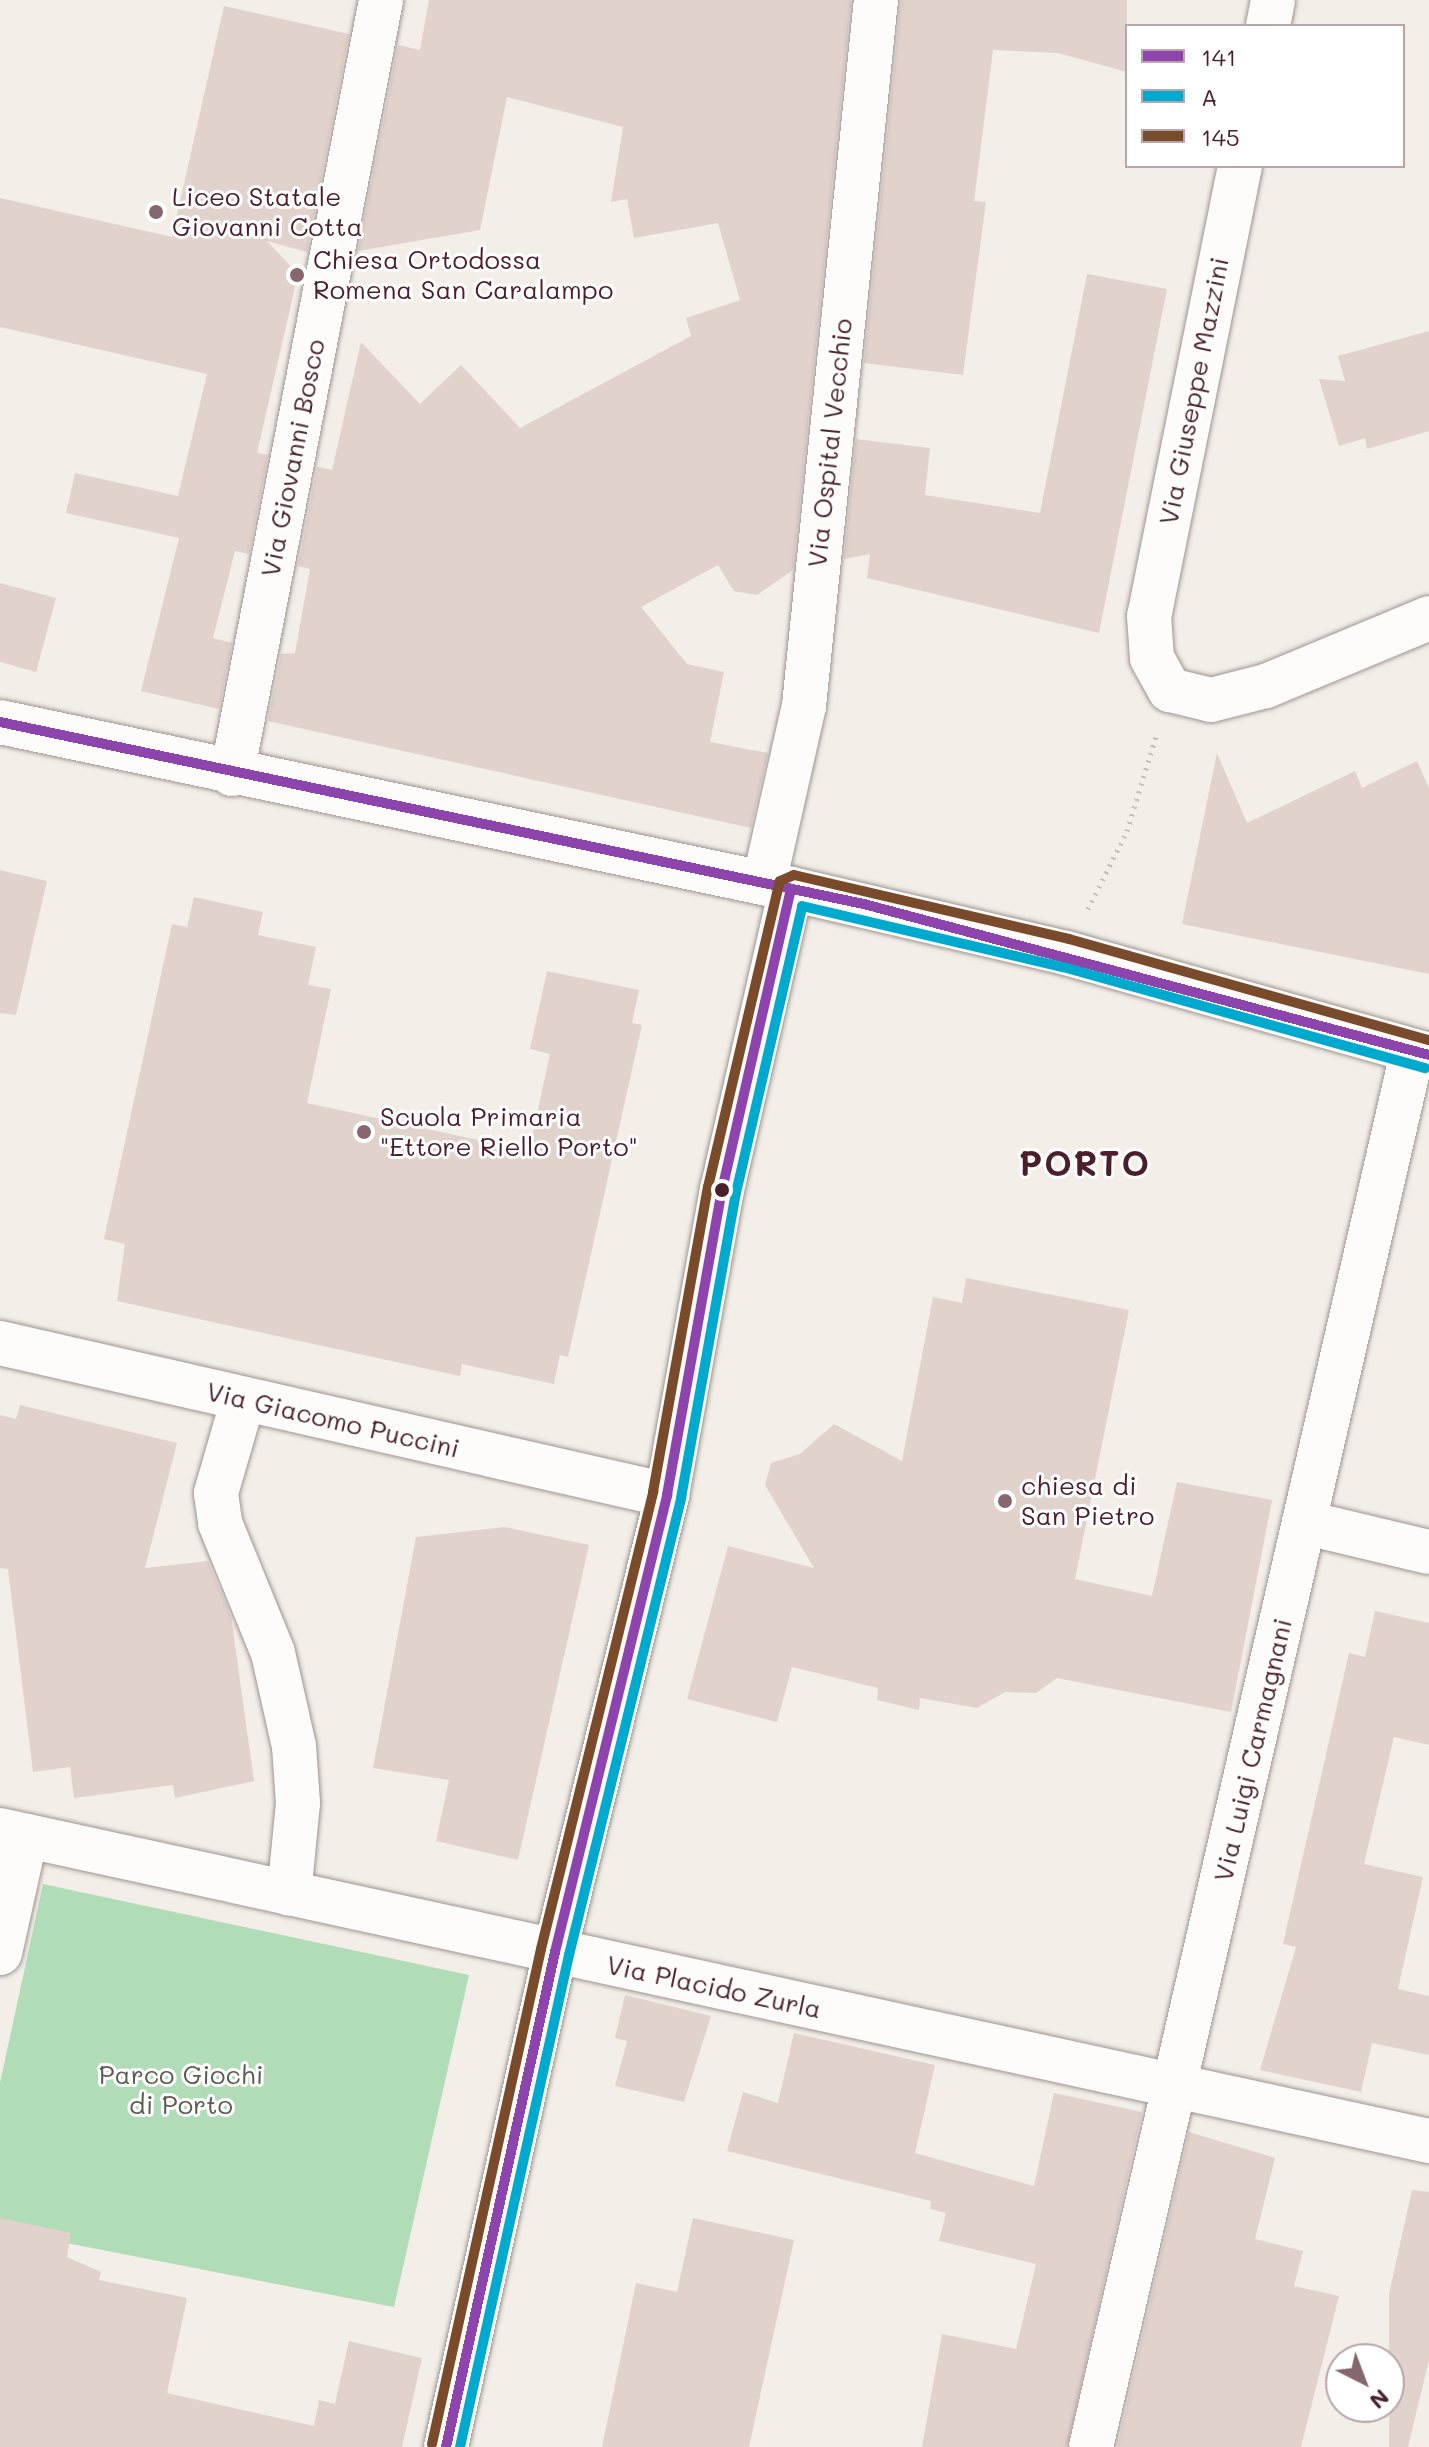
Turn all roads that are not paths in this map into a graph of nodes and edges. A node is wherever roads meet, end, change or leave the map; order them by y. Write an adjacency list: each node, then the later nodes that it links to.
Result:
1 (381, 0): 8 (street, Via Giovanni Bosco)
2 (876, 0): 9 (street, Via Ospital Vecchio)
3 (1273, 0): 4 (street)
4 (1268, 24)
5 (1240, 168): 6 (street, Via Giuseppe Mazzini)
6 (1429, 618)
7 (0, 722): 8 (street)
8 (232, 774): 9 (street)
9 (777, 886): 10 (street); 13 (street, Via Ospital Vecchio)
10 (1420, 1054): 14 (street, Via Luigi Carmagnani)
11 (0, 1343): 12 (street, Via Giacomo Puccini)
12 (243, 1400): 13 (street, Via Giacomo Puccini); 17 (street)
13 (667, 1495): 18 (street, Via Ospital Vecchio)
14 (1307, 1523): 15 (street); 20 (street, Via Luigi Carmagnani)
15 (1429, 1552)
16 (13, 1833): 17 (street, Via Placido Zurla); 19 (street)
17 (289, 1894): 18 (street, Via Placido Zurla)
18 (555, 1952): 20 (street, Via Placido Zurla); 22 (street, Via Ospital Vecchio)
19 (0, 1953)
20 (1173, 2084): 21 (street, Via Placido Zurla); 23 (street, Via Luigi Carmagnani)
21 (1429, 2141)
22 (446, 2447)
23 (1091, 2447)

